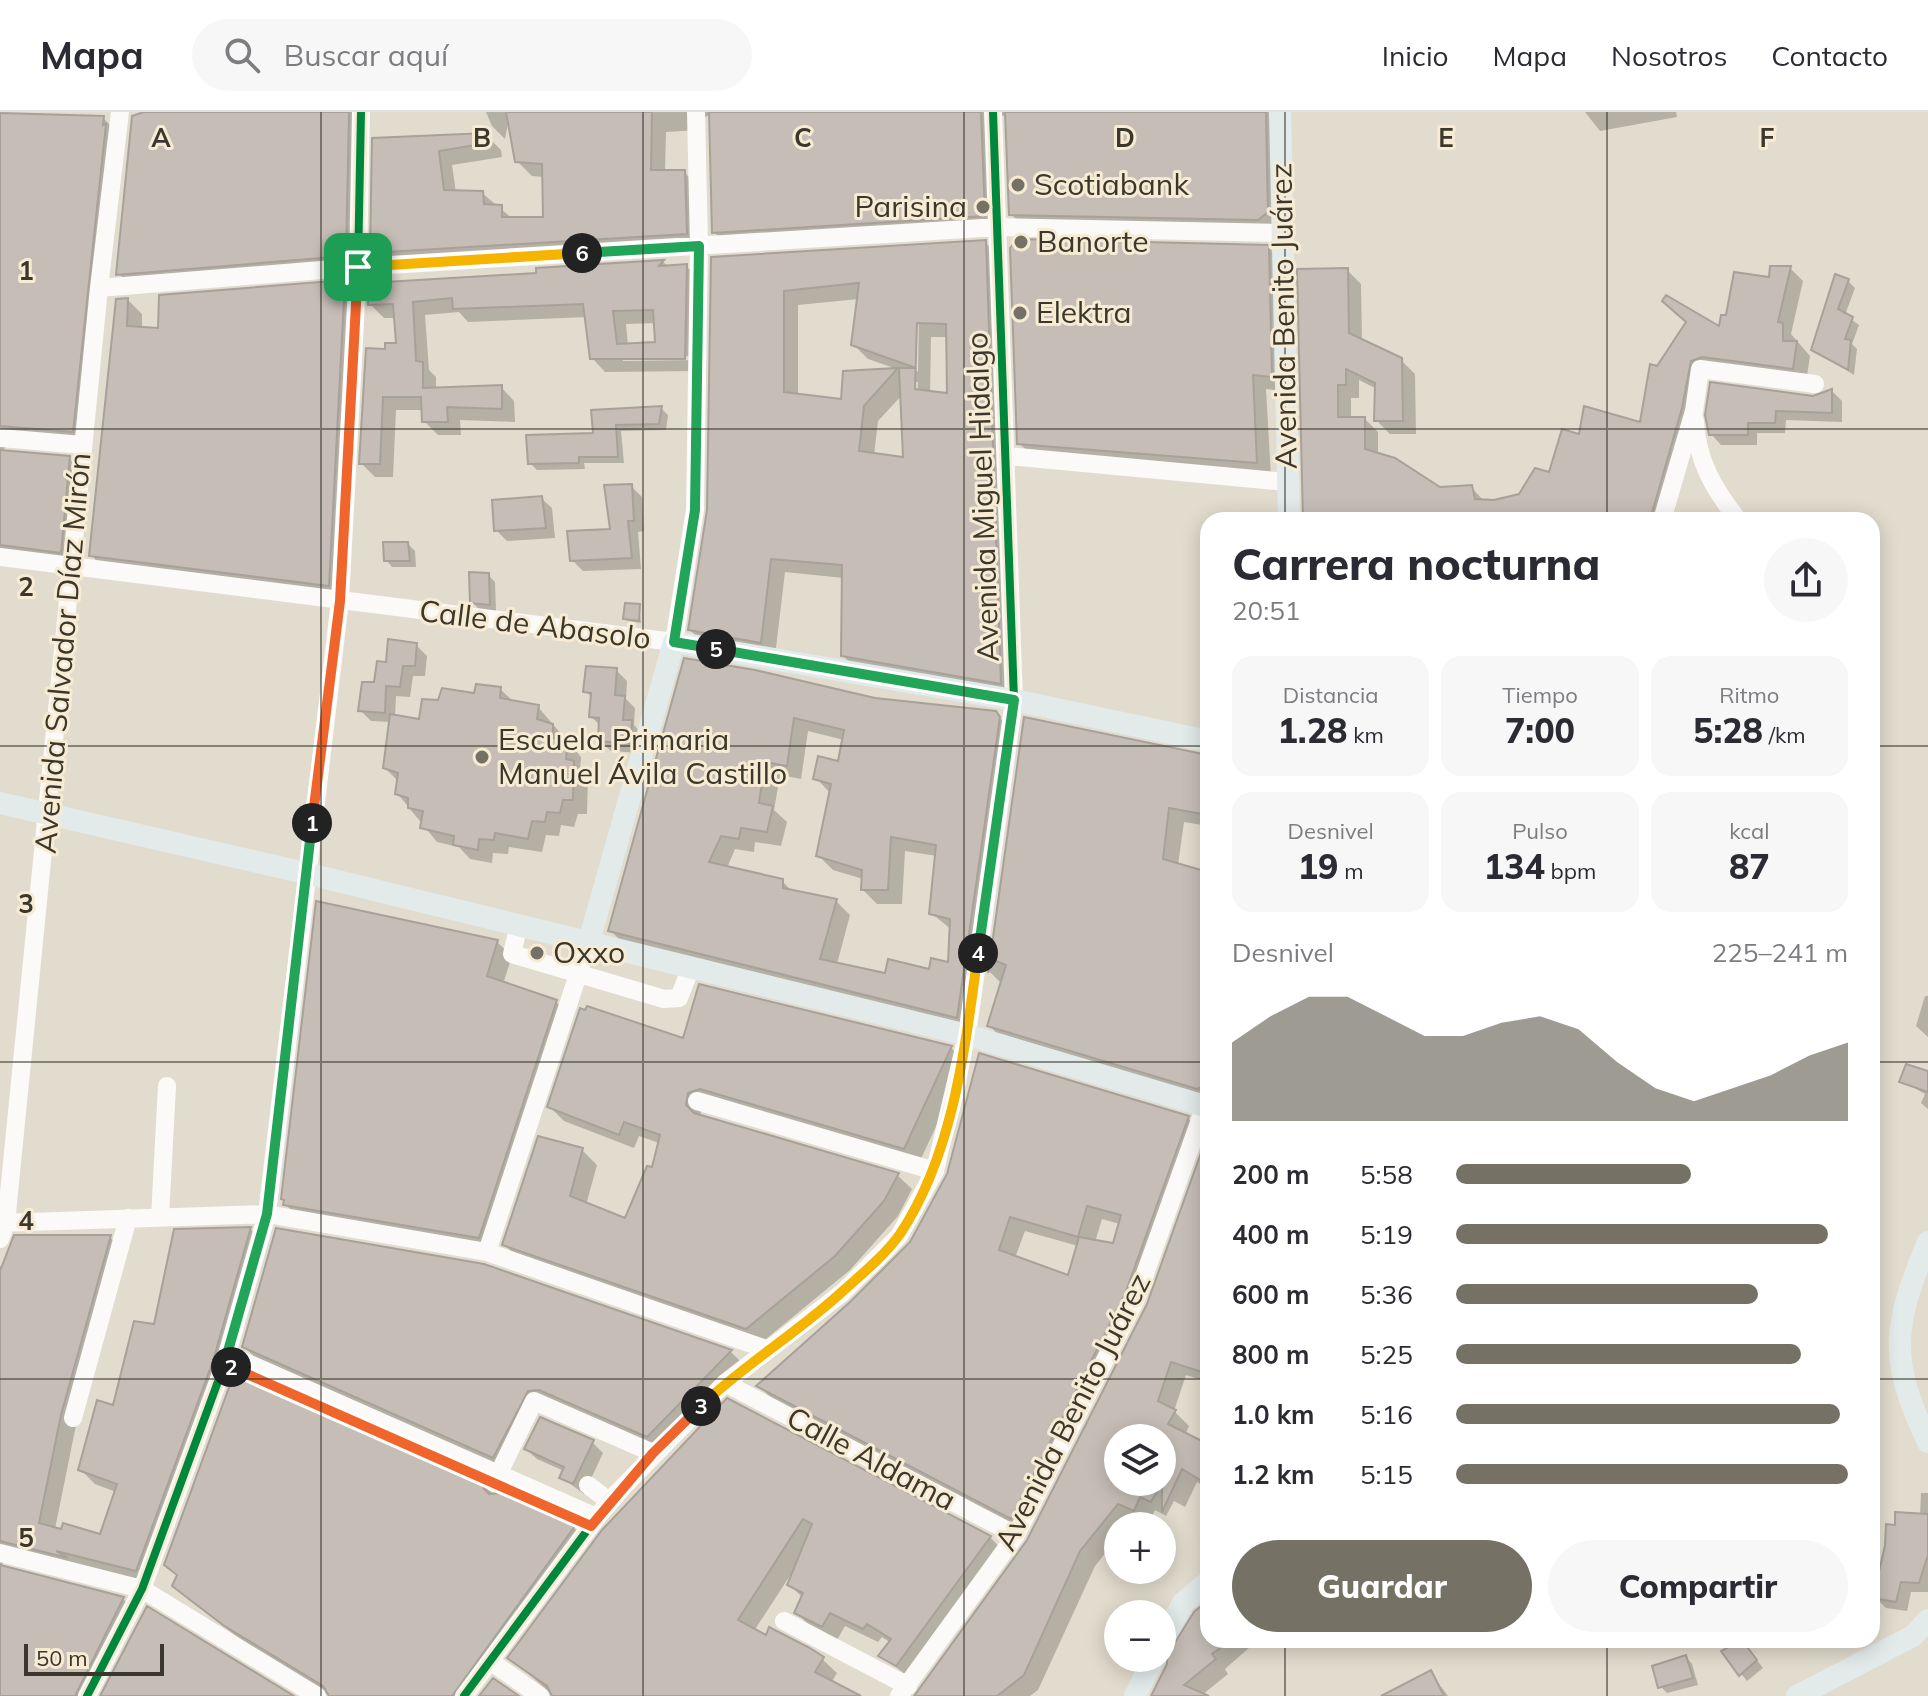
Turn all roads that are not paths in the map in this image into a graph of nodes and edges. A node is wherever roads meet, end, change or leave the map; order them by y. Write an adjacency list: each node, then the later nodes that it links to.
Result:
1 (361, 112): 9 (street)
2 (696, 112): 8 (street)
3 (993, 112): 6 (street, Avenida Miguel Hidalgo)
4 (1280, 112): 7 (main road, Avenida Benito Juárez)
5 (119, 113): 10 (street, Avenida Salvador Díaz Mirón)
6 (998, 227): 7 (street); 8 (street); 15 (street, Avenida Miguel Hidalgo)
7 (1282, 233): 16 (main road, Avenida Benito Juárez)
8 (699, 246): 9 (street); 23 (street)
9 (358, 267): 10 (street); 22 (street)
10 (99, 288): 14 (street, Avenida Salvador Díaz Mirón)
11 (1815, 384): 12 (street)
12 (1694, 411): 18 (street); 19 (street)
13 (0, 438): 14 (street)
14 (83, 445): 21 (street, Avenida Salvador Díaz Mirón)
15 (1007, 456): 16 (street); 24 (street, Avenida Miguel Hidalgo)
16 (1287, 482): 17 (main road, Avenida Benito Juárez)
17 (1289, 512)
18 (1664, 512)
19 (1732, 512)
20 (0, 557): 21 (street, Calle de Abasolo)
21 (71, 565): 22 (street, Calle de Abasolo); 27 (street, Avenida Salvador Díaz Mirón)
22 (340, 601): 23 (street, Calle de Abasolo); 28 (street)
23 (674, 642): 24 (main road, Calle de Abasolo); 30 (main road)
24 (1014, 700): 25 (main road, Calle de Abasolo); 33 (street, Avenida Miguel Hidalgo)
25 (1200, 739)
26 (0, 803): 27 (main road, Avenida Benito Juárez)
27 (49, 814): 28 (main road, Avenida Benito Juárez); 42 (street, Avenida Salvador Díaz Mirón)
28 (305, 873): 29 (main road, Avenida Benito Juárez); 39 (street)
29 (519, 924): 30 (main road, Avenida Benito Juárez); 32 (street)
30 (589, 941): 31 (main road, Avenida Benito Juárez); 32 (street)
31 (691, 967): 32 (street); 33 (main road, Avenida Benito Juárez)
32 (578, 975): 44 (street)
33 (967, 1035): 36 (main road, Avenida Benito Juárez); 38 (street, Avenida Miguel Hidalgo)
34 (167, 1086): 40 (street)
35 (697, 1101): 38 (street)
36 (1200, 1101)
37 (1200, 1122): 55 (street, Avenida Benito Juárez)
38 (935, 1171): 45 (street, Avenida Miguel Hidalgo)
39 (267, 1214): 40 (street); 44 (street); 46 (street)
40 (160, 1217): 41 (street)
41 (128, 1218): 42 (street); 48 (street)
42 (2, 1228)
43 (1928, 1242): 49 (main road)
44 (487, 1252): 45 (street)
45 (766, 1349): 47 (street, Avenida Miguel Hidalgo)
46 (226, 1360): 51 (street); 57 (street)
47 (725, 1383): 50 (street, Avenida Miguel Hidalgo); 55 (street, Calle Aldama)
48 (73, 1418)
49 (1928, 1442)
50 (652, 1454): 51 (street); 53 (street, Avenida Miguel Hidalgo)
51 (499, 1480): 54 (street)
52 (588, 1485): 53 (street)
53 (609, 1501): 54 (street, Avenida Miguel Hidalgo)
54 (594, 1522): 62 (street, Avenida Miguel Hidalgo)
55 (1016, 1535): 64 (street, Avenida Benito Juárez)
56 (0, 1553): 57 (street)
57 (142, 1589): 65 (street); 66 (street)
58 (1200, 1589): 59 (main road)
59 (1176, 1616)
60 (1928, 1620): 70 (main road)
61 (784, 1621): 64 (street)
62 (490, 1661): 67 (street, Avenida Miguel Hidalgo); 68 (street)
63 (1147, 1672): 69 (main road)
64 (904, 1691)
65 (87, 1696)
66 (317, 1696)
67 (464, 1696)
68 (540, 1696)
69 (1135, 1696)
70 (1797, 1696)

